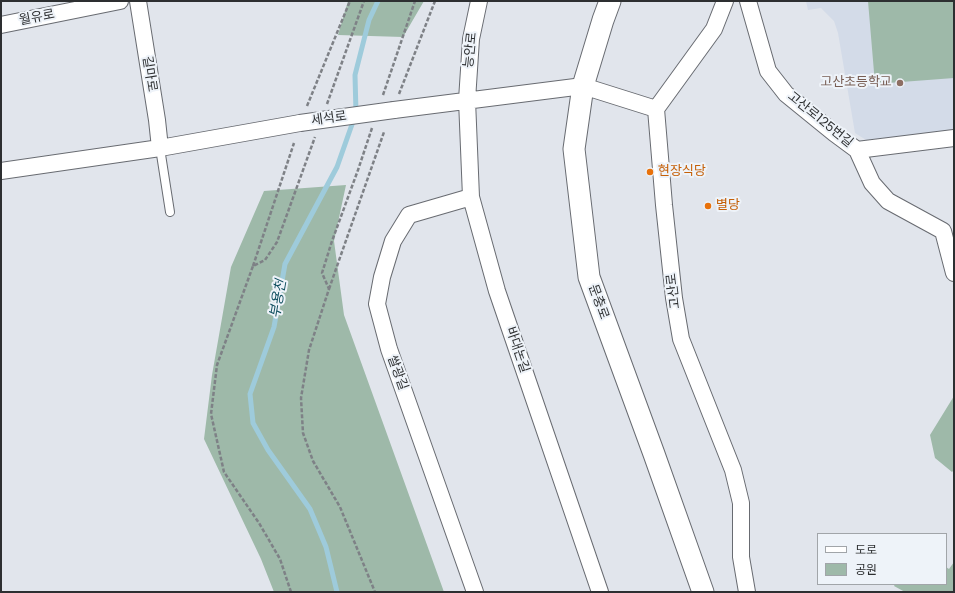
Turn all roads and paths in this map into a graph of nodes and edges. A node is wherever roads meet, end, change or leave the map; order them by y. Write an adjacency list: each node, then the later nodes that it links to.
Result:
1 (120, 1): 11 (street, 월유로)
2 (138, 1): 23 (street, 길마로)
3 (350, 1): 17 (path)
4 (364, 1): 16 (path)
5 (415, 1): 14 (path)
6 (435, 1): 14 (path)
7 (479, 1): 13 (street, 능안로)
8 (610, 1): 12 (street, 문충로)
9 (725, 1): 15 (street)
10 (748, 1): 24 (street, 고산로125번길)
11 (1, 25)
12 (583, 86): 13 (street, 세석로); 15 (street, 세석로); 35 (street, 문충로)
13 (467, 100): 14 (street, 세석로); 26 (street, 바대논길)
14 (391, 103): 17 (street, 세석로, bridge)
15 (656, 109): 36 (street, 고산로)
16 (325, 110)
17 (303, 116): 23 (street, 세석로)
18 (373, 125): 30 (path)
19 (317, 132): 28 (path)
20 (384, 132): 30 (path)
21 (954, 138): 24 (street, 고산로125번길)
22 (294, 143): 28 (path)
23 (160, 148): 25 (street, 세석로); 27 (lane)
24 (857, 150): 29 (street)
25 (1, 171)
26 (471, 197): 33 (street, 쌀광길); 34 (street, 바대논길)
27 (170, 212)
28 (253, 266): 31 (path)
29 (954, 273)
30 (329, 290): 32 (path)
31 (291, 592)
32 (375, 592)
33 (475, 592)
34 (600, 592)
35 (703, 592)
36 (747, 592)

